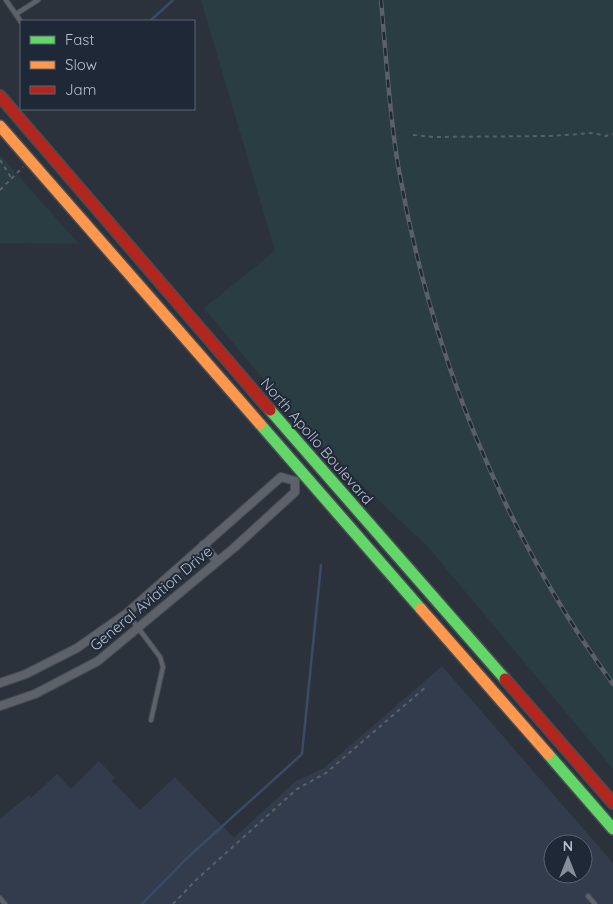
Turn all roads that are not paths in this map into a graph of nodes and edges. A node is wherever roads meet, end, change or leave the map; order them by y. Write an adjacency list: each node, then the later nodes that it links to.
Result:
1 (6, 0): 3 (lane)
2 (38, 0): 3 (lane)
3 (16, 14): 4 (lane)
4 (20, 20)
5 (0, 96): 7 (street, North Apollo Boulevard)
6 (0, 126): 8 (street, North Apollo Boulevard)
7 (317, 464): 8 (street, General Aviation Drive); 16 (street, North Apollo Boulevard)
8 (300, 477): 9 (street, General Aviation Drive); 10 (street, General Aviation Drive); 17 (street, North Apollo Boulevard)
9 (203, 545): 10 (street); 11 (street, General Aviation Drive)
10 (217, 561): 12 (street, General Aviation Drive)
11 (127, 613): 12 (lane); 13 (street, General Aviation Drive)
12 (139, 629): 14 (street, General Aviation Drive); 15 (lane)
13 (0, 683)
14 (0, 706)
15 (150, 720)
16 (613, 803)
17 (613, 829)
18 (588, 896): 21 (lane)
19 (0, 898): 20 (lane)
20 (5, 904)
21 (595, 904)

